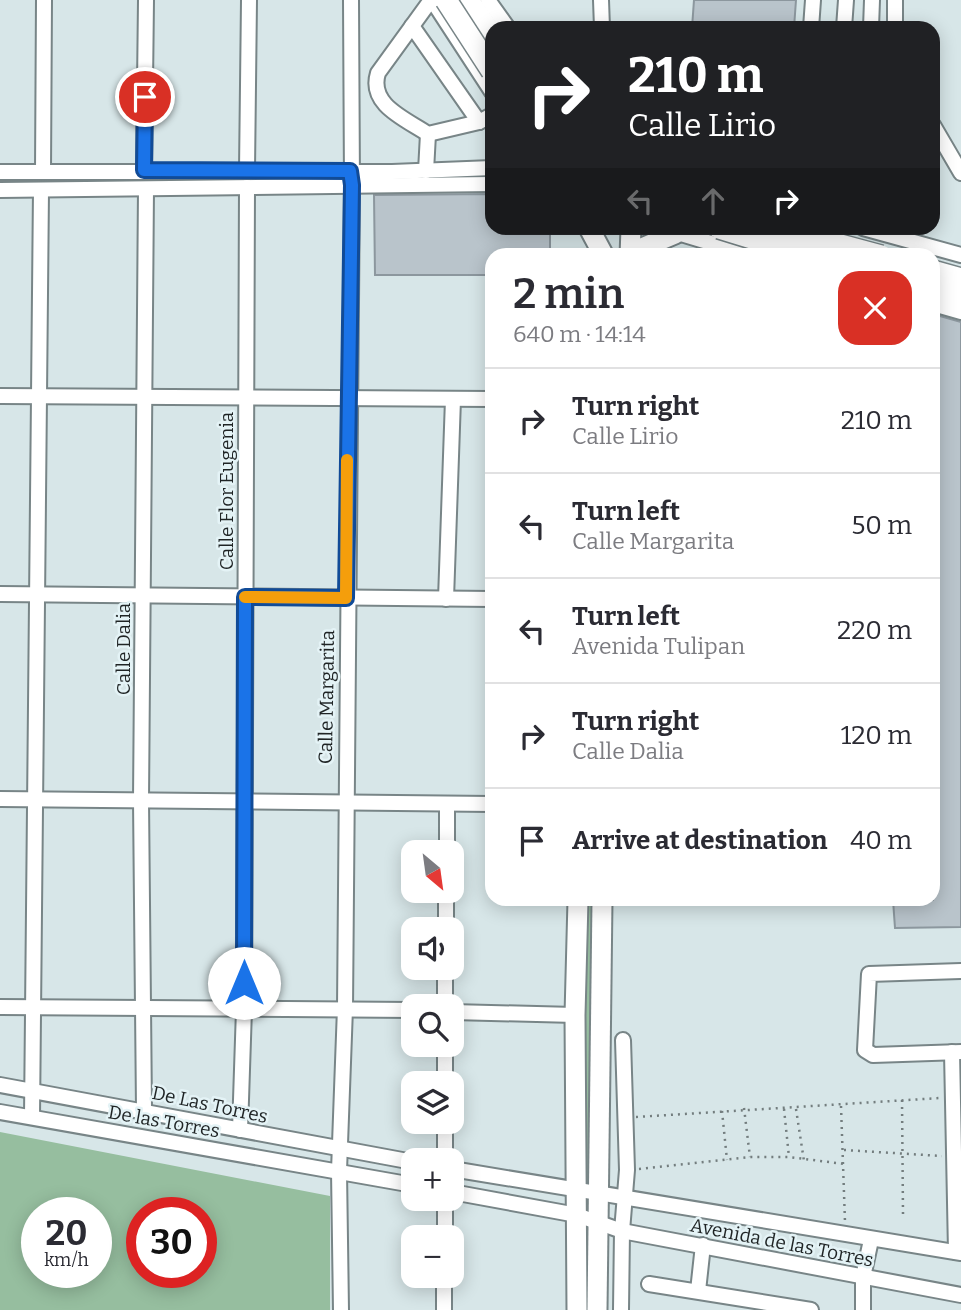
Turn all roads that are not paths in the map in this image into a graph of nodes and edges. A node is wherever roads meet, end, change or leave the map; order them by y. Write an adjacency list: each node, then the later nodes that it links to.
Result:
1 (44, 0): 31 (street)
2 (146, 0): 27 (street)
3 (249, 0): 28 (street)
4 (351, 0): 34 (street, Calle Margarita)
5 (431, 0): 21 (street); 23 (street)
6 (446, 0): 23 (highway, bridge)
7 (468, 0): 20 (highway)
8 (488, 0): 14 (street)
9 (601, 0): 15 (street)
10 (813, 0): 16 (street)
11 (846, 0): 17 (street)
12 (872, 0): 18 (street)
13 (895, 0): 19 (street)
14 (503, 21)
15 (602, 21)
16 (812, 21)
17 (844, 21)
18 (872, 21)
19 (895, 21)
20 (485, 25)
21 (412, 26): 24 (street); 25 (street)
22 (485, 50): 23 (street)
23 (482, 69)
24 (485, 118): 25 (street)
25 (428, 134): 33 (street)
26 (940, 134): 32 (street)
27 (144, 170): 28 (street); 31 (street)
28 (247, 170): 34 (street)
29 (485, 170): 33 (street)
30 (0, 172): 31 (street)
31 (43, 172)
32 (961, 173)
33 (430, 175): 34 (street); 35 (street)
34 (351, 178): 36 (street); 62 (street, Calle Margarita)
35 (485, 183)
36 (247, 187): 37 (street); 61 (street, Calle Flor Eugenia)
37 (146, 189): 39 (street); 60 (street, Calle Dalia)
38 (0, 190): 39 (street)
39 (41, 190): 59 (street)
40 (661, 235): 45 (main road)
41 (682, 235): 46 (street)
42 (742, 235): 47 (highway, bridge)
43 (803, 235): 48 (highway, bridge)
44 (889, 235): 49 (street)
45 (640, 248)
46 (726, 248)
47 (784, 248)
48 (851, 248)
49 (936, 248)
50 (940, 249): 51 (street)
51 (961, 255)
52 (940, 273): 53 (highway)
53 (961, 279)
54 (940, 292): 55 (highway)
55 (961, 299)
56 (940, 306): 57 (street)
57 (961, 312)
58 (0, 396): 59 (street)
59 (41, 396): 60 (street); 66 (street)
60 (144, 397): 61 (street); 67 (street, Calle Dalia)
61 (246, 398): 62 (street); 68 (street, Calle Flor Eugenia)
62 (348, 398): 63 (street); 69 (street, Calle Margarita)
63 (453, 399): 64 (street); 70 (street)
64 (485, 399)
65 (0, 594): 66 (street)
66 (40, 594): 67 (street); 73 (street)
67 (143, 596): 68 (street); 74 (street, Calle Dalia)
68 (245, 597): 69 (street); 75 (street, Calle Flor Eugenia)
69 (346, 598): 70 (street); 76 (street, Calle Margarita)
70 (446, 599): 71 (street)
71 (485, 599)
72 (0, 799): 73 (street)
73 (37, 800): 74 (street); 83 (street)
74 (141, 800): 75 (street); 84 (street, Calle Dalia)
75 (243, 800): 76 (street); 86 (street, Calle Flor Eugenia)
76 (344, 804): 77 (street); 87 (street, Calle Margarita)
77 (447, 804): 78 (street); 79 (street)
78 (485, 804)
79 (447, 840)
80 (579, 906): 90 (main road)
81 (602, 906): 105 (main road)
82 (961, 971): 92 (street)
83 (35, 1005): 84 (street); 85 (street); 94 (street)
84 (143, 1006): 86 (street); 95 (street, Calle Dalia)
85 (0, 1007)
86 (244, 1009): 87 (street); 98 (street, Calle Flor Eugenia)
87 (345, 1009): 88 (street); 99 (street, Calle Margarita)
88 (401, 1010)
89 (464, 1012): 90 (street)
90 (575, 1015): 104 (main road)
91 (623, 1040): 107 (street)
92 (957, 1052): 113 (street)
93 (0, 1085): 94 (street, De Las Torres)
94 (35, 1091): 95 (street, De Las Torres); 97 (street)
95 (144, 1110): 98 (street, De Las Torres)
96 (0, 1112): 97 (street, De las Torres)
97 (33, 1117): 101 (street, De las Torres)
98 (240, 1130): 99 (street, De Las Torres)
99 (340, 1149): 100 (street, De Las Torres); 101 (street, Calle Margarita)
100 (401, 1160)
101 (338, 1171): 103 (street, De las Torres); 119 (street, Calle Margarita)
102 (464, 1171): 104 (street)
103 (401, 1183)
104 (576, 1189): 105 (street, Avenida de las Torres); 108 (main road)
105 (596, 1192): 107 (street, Avenida de las Torres); 109 (main road)
106 (464, 1194): 108 (street)
107 (626, 1197): 110 (street); 111 (street, Avenida de las Torres)
108 (577, 1215): 109 (street, Avenida de las Torres); 121 (main road)
109 (597, 1222): 110 (street, Avenida de las Torres); 122 (main road)
110 (621, 1231): 112 (street, Avenida de las Torres); 123 (street)
111 (871, 1240): 113 (street, Avenida de las Torres); 114 (street)
112 (704, 1245): 114 (street, Avenida de las Torres); 117 (street)
113 (958, 1252)
114 (863, 1277): 118 (street, Avenida de las Torres); 125 (street)
115 (649, 1284): 117 (street)
116 (444, 1288): 120 (street)
117 (698, 1291): 124 (street)
118 (961, 1295)
119 (341, 1310)
120 (444, 1310)
121 (577, 1310)
122 (597, 1310)
123 (621, 1310)
124 (811, 1310)
125 (863, 1310)

